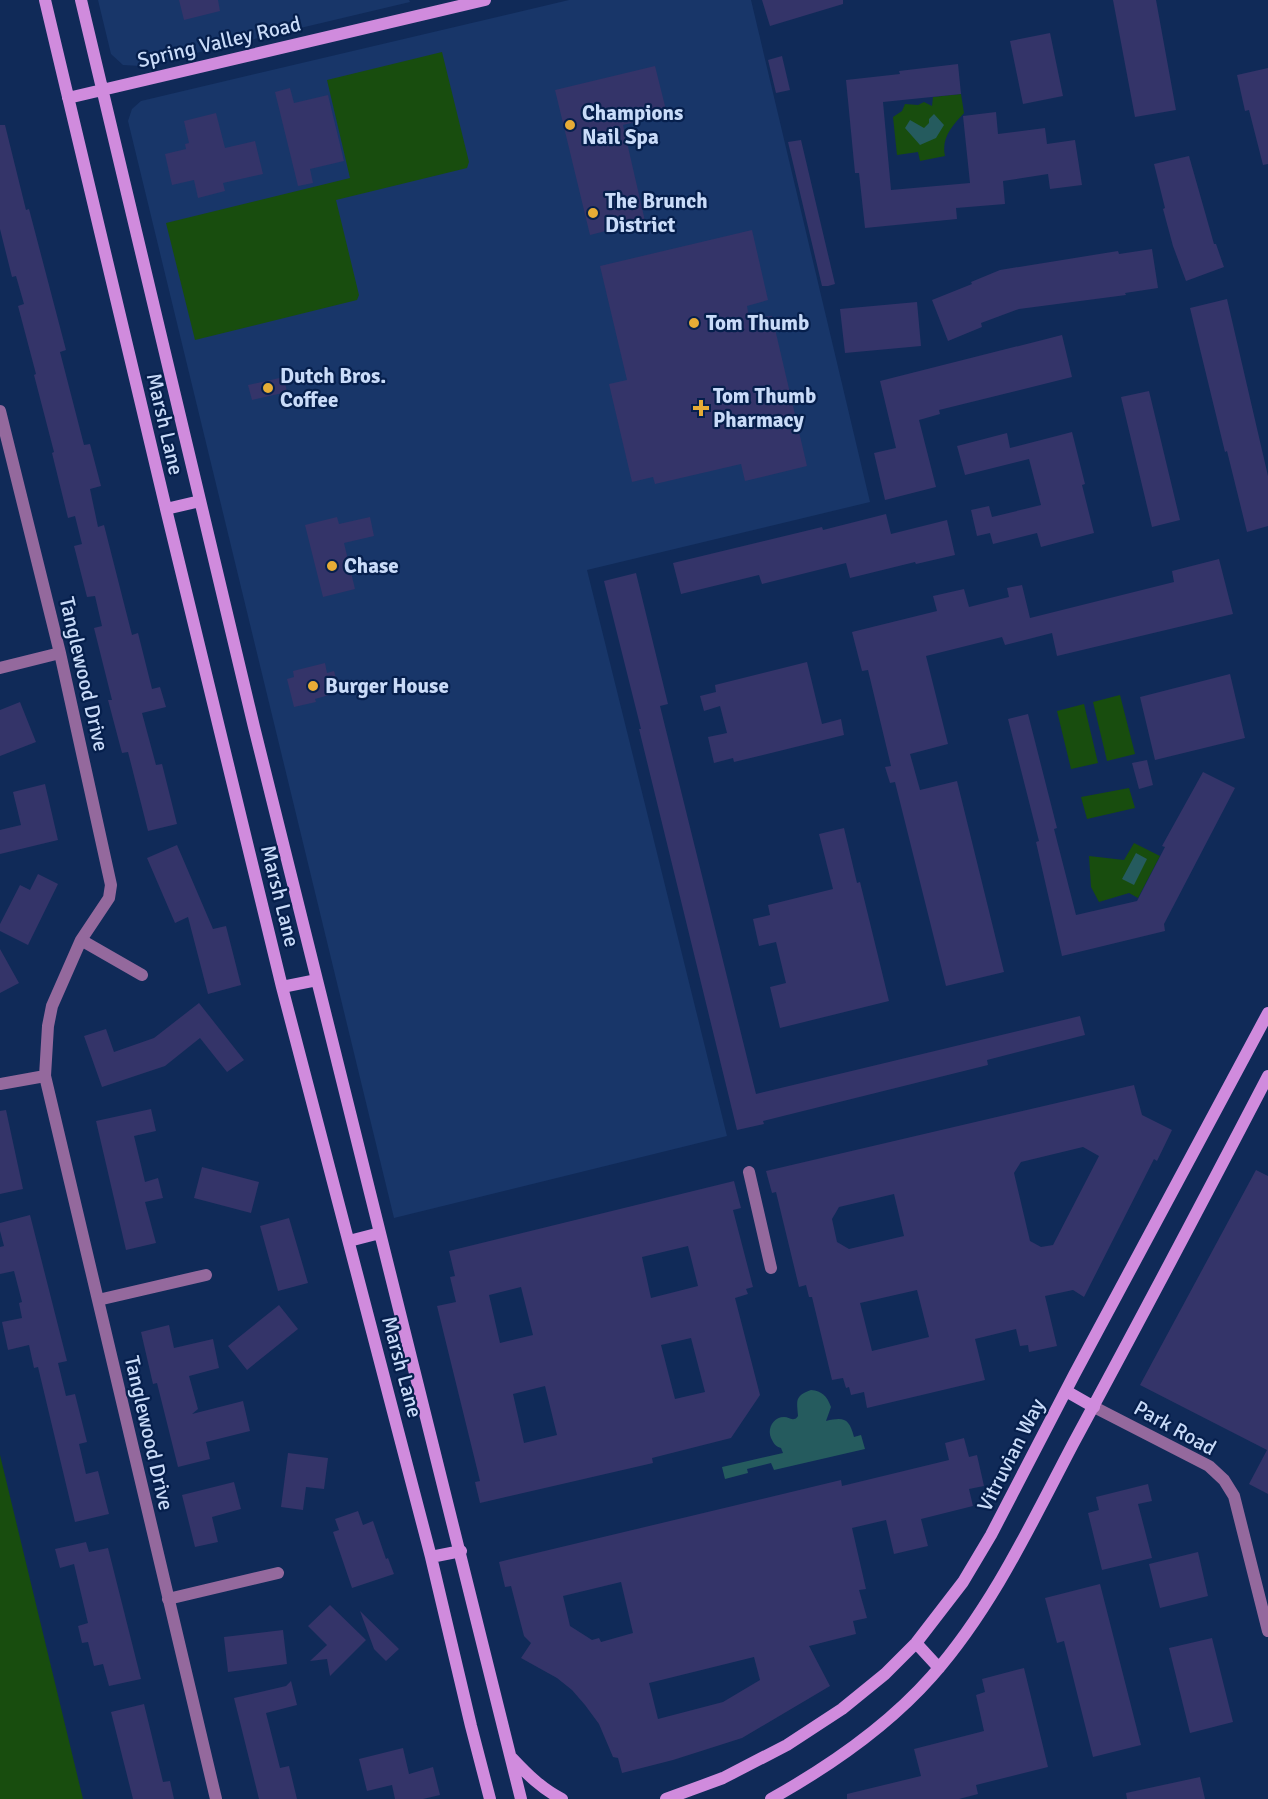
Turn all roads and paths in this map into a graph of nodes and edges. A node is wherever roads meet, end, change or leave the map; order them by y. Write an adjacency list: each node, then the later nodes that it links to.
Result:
1 (45, 0): 5 (main road, Marsh Lane)
2 (81, 0): 4 (main road, Marsh Lane)
3 (484, 0): 4 (main road, Spring Valley Road)
4 (103, 89): 5 (main road, Spring Valley Road); 7 (main road, Marsh Lane)
5 (68, 98): 8 (main road, Marsh Lane)
6 (0, 411): 9 (street, Tanglewood Drive)
7 (200, 501): 8 (main road); 13 (main road, Marsh Lane)
8 (166, 509): 14 (main road, Marsh Lane)
9 (60, 653): 10 (street); 11 (street, Tanglewood Drive)
10 (0, 668)
11 (81, 940): 12 (street); 16 (street, Tanglewood Drive)
12 (142, 975)
13 (316, 980): 14 (main road); 20 (main road, Marsh Lane)
14 (282, 987): 21 (main road, Marsh Lane)
15 (1268, 1013): 25 (main road, Vitruvian Way)
16 (45, 1076): 18 (street); 24 (street, Tanglewood Drive)
17 (1268, 1076): 26 (main road)
18 (0, 1084)
19 (749, 1172): 22 (street)
20 (380, 1233): 21 (main road); 27 (main road, Marsh Lane)
21 (349, 1241): 28 (main road, Marsh Lane)
22 (771, 1268)
23 (206, 1275): 24 (street)
24 (98, 1300): 30 (street, Tanglewood Drive)
25 (1066, 1391): 26 (main road); 32 (main road, Vitruvian Way)
26 (1094, 1407): 31 (street, Park Road); 33 (main road)
27 (461, 1551): 28 (main road); 34 (main road, Marsh Lane)
28 (431, 1557): 35 (main road, Marsh Lane)
29 (278, 1573): 30 (street)
30 (168, 1599): 36 (street, Tanglewood Drive)
31 (1268, 1631)
32 (916, 1643): 33 (main road); 39 (main road, Vitruvian Way)
33 (939, 1668): 40 (main road)
34 (510, 1755): 37 (main road, Marsh Lane); 38 (main road)
35 (488, 1795)
36 (216, 1799)
37 (521, 1799)
38 (562, 1799)
39 (666, 1799)
40 (771, 1799)

